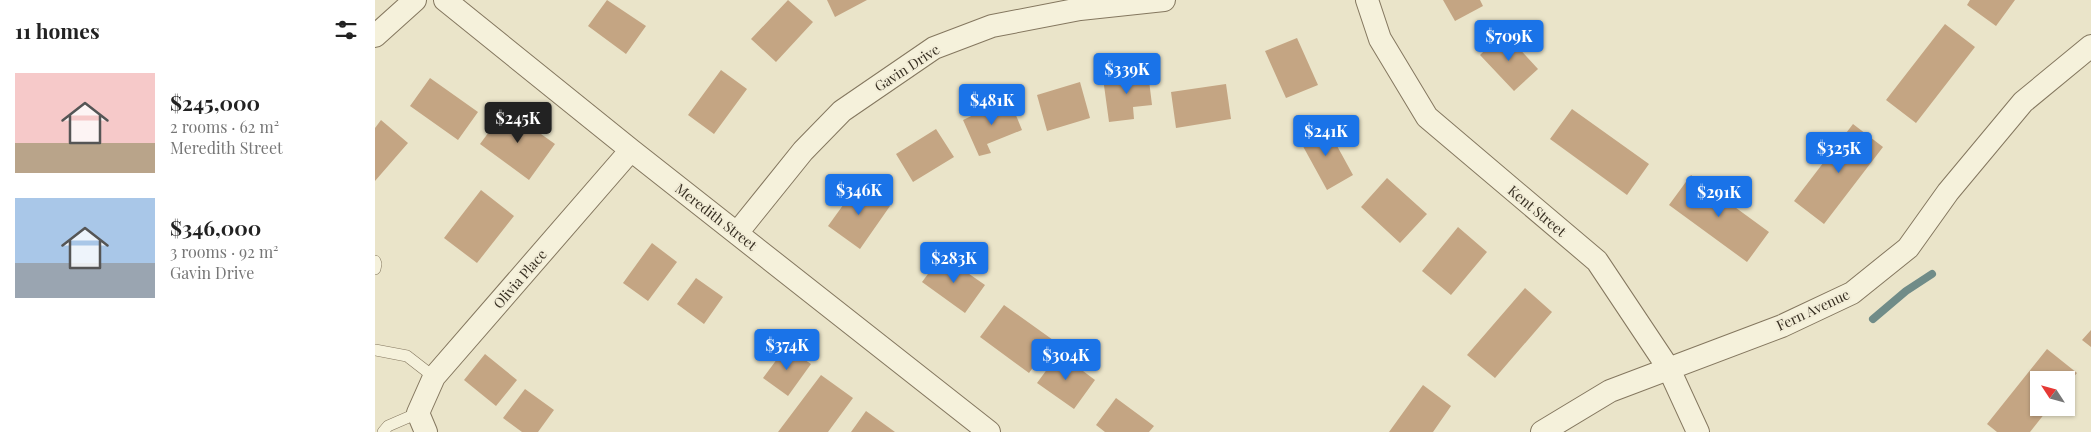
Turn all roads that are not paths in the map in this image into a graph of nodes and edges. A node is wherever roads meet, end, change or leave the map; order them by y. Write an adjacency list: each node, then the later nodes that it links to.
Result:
1 (415, 0): 5 (street)
2 (445, 0): 7 (street, Meredith Street)
3 (1163, 0): 8 (street, Gavin Drive)
4 (1367, 0): 12 (street, Kent Street)
5 (375, 36)
6 (2091, 46): 12 (street, Fern Avenue)
7 (631, 150): 8 (street, Meredith Street); 13 (street, Olivia Place)
8 (737, 232): 16 (street, Meredith Street)
9 (375, 261): 10 (lane)
10 (375, 269)
11 (375, 350): 13 (lane)
12 (1669, 369): 17 (street, Fern Avenue); 18 (street, Kent Street)
13 (434, 377): 14 (street, Olivia Place)
14 (422, 422): 15 (lane)
15 (383, 432)
16 (989, 432)
17 (1542, 432)
18 (1699, 432)

